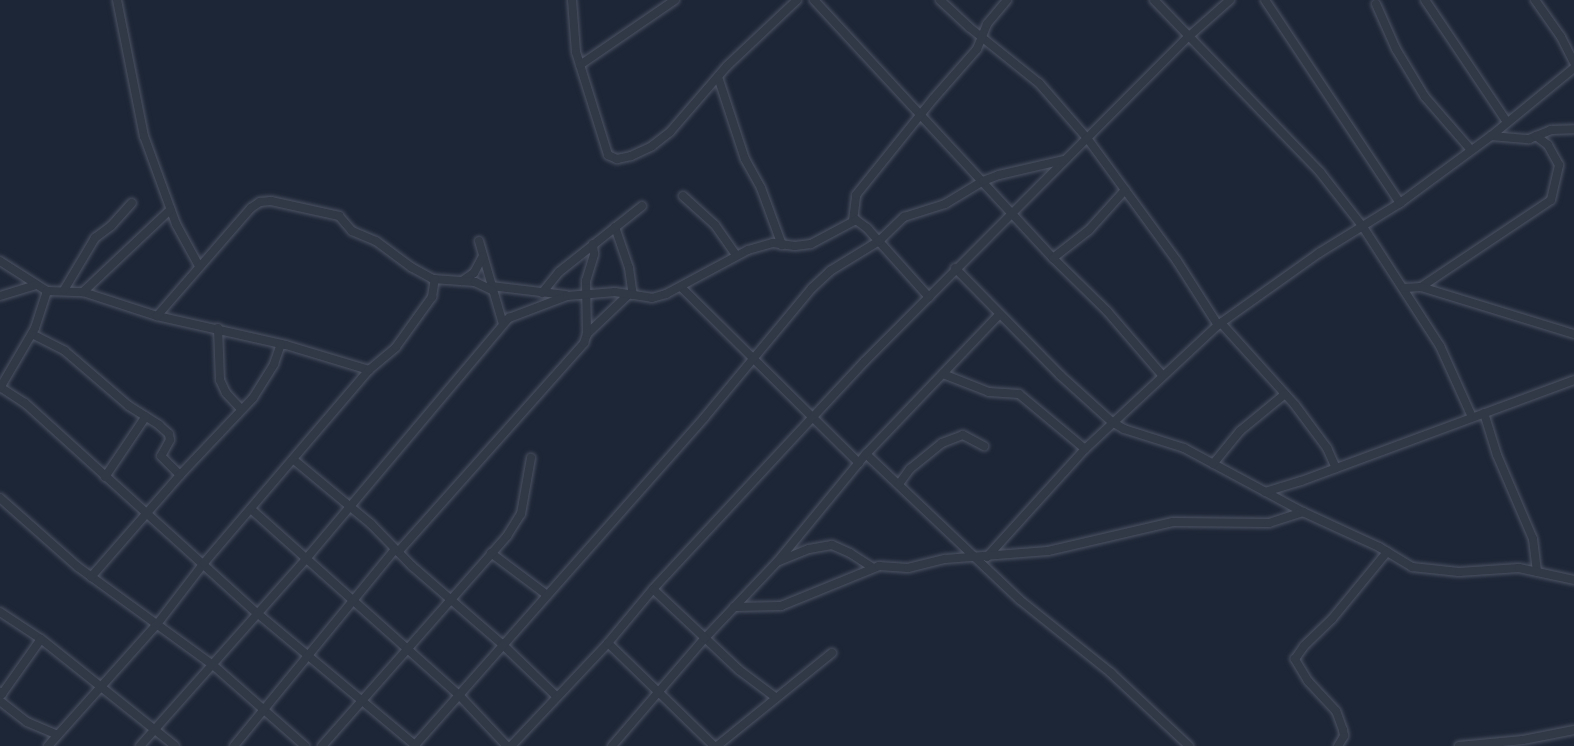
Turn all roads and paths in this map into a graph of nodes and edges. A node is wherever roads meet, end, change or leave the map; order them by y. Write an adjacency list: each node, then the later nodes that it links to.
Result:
1 (117, 0): 34 (street)
2 (572, 0): 17 (street)
3 (675, 0): 17 (street)
4 (797, 0): 19 (street)
5 (814, 0): 20 (street)
6 (940, 0): 14 (street)
7 (1007, 0): 14 (street)
8 (1154, 0): 15 (street)
9 (1230, 0): 15 (street)
10 (1265, 0): 32 (street)
11 (1425, 0): 21 (street)
12 (1535, 0): 16 (street)
13 (1376, 4): 26 (street)
14 (982, 37): 20 (street); 25 (street)
15 (1188, 37): 25 (street); 38 (street)
16 (1574, 62)
17 (580, 65): 19 (street)
18 (1574, 68): 21 (street)
19 (718, 77): 42 (street)
20 (920, 115): 28 (street); 36 (street)
21 (1507, 122): 23 (street)
22 (1574, 129): 24 (street)
23 (1491, 136): 24 (street); 26 (street)
24 (1536, 136): 52 (street)
25 (1087, 138): 27 (street); 29 (street)
26 (1471, 150): 32 (street)
27 (1065, 160): 28 (street); 35 (street)
28 (983, 181): 35 (street); 40 (street)
29 (1125, 190): 45 (street); 69 (street)
30 (683, 196): 43 (street)
31 (132, 203): 56 (street)
32 (1400, 203): 38 (street)
33 (642, 206): 37 (street)
34 (170, 210): 47 (street); 58 (street)
35 (1012, 213): 45 (street); 48 (street)
36 (853, 221): 40 (street); 42 (street)
37 (615, 227): 41 (street); 61 (street)
38 (1363, 227): 55 (street); 69 (street)
39 (479, 241): 44 (street)
40 (879, 241): 65 (street); 75 (street)
41 (593, 244): 60 (street); 62 (street)
42 (782, 245): 43 (street)
43 (736, 255): 54 (street)
44 (483, 256): 50 (street); 53 (street)
45 (1053, 258): 78 (street)
46 (0, 261): 51 (street)
47 (199, 266): 49 (street); 67 (street)
48 (955, 268): 65 (street); 66 (street)
49 (435, 279): 50 (street); 59 (street)
50 (459, 281): 53 (street); 59 (street)
51 (36, 285): 57 (street); 63 (street)
52 (1421, 287): 55 (street); 73 (street)
53 (491, 288): 60 (street); 68 (street)
54 (682, 288): 61 (street); 75 (street)
55 (1404, 288): 86 (street)
56 (64, 290): 57 (street); 58 (street)
57 (47, 291): 71 (street)
58 (83, 292): 67 (street)
59 (434, 292): 76 (street)
60 (542, 293): 64 (street)
61 (631, 294): 62 (street); 72 (street)
62 (587, 295): 64 (street); 72 (street)
63 (0, 296)
64 (567, 296): 68 (street)
65 (929, 297): 85 (street)
66 (999, 315): 77 (street); 87 (street)
67 (157, 316): 70 (street)
68 (503, 324): 101 (street)
69 (1220, 324): 78 (street); 81 (street)
70 (218, 328): 74 (street); 82 (street)
71 (32, 334): 80 (street); 84 (street)
72 (587, 334): 105 (street)
73 (1574, 334)
74 (281, 344): 76 (street); 82 (street)
75 (751, 359): 85 (street); 118 (street)
76 (369, 370): 92 (street)
77 (943, 374): 89 (street); 90 (street)
78 (1162, 375): 87 (street)
79 (1574, 380): 83 (street)
80 (0, 387): 97 (street)
81 (1285, 394): 94 (street); 95 (street)
82 (241, 409): 96 (street)
83 (1484, 413): 86 (street); 114 (street)
84 (146, 416): 96 (street); 97 (street)
85 (813, 416): 93 (street); 117 (street)
86 (1472, 417): 95 (street)
87 (1112, 422): 89 (street); 94 (street)
88 (984, 446): 98 (street)
89 (1085, 449): 108 (street)
90 (866, 454): 93 (street); 98 (street)
91 (531, 458): 107 (street)
92 (294, 460): 101 (street); 102 (street)
93 (859, 463): 111 (street)
94 (1213, 464): 99 (street)
95 (1336, 468): 99 (street)
96 (180, 475): 104 (street)
97 (105, 477): 104 (street)
98 (899, 484): 109 (street)
99 (1265, 492): 103 (street)
100 (0, 498): 115 (street)
101 (349, 507): 105 (street); 110 (street)
102 (252, 510): 110 (street); 112 (street)
103 (1303, 512): 106 (street); 108 (street)
104 (147, 514): 112 (street); 115 (street)
105 (397, 550): 119 (street); 120 (street)
106 (1387, 552): 114 (street); 155 (street)
107 (491, 553): 118 (street); 120 (street)
108 (987, 557): 109 (street)
109 (973, 558): 113 (street); 154 (street)
110 (305, 560): 119 (street); 123 (street)
111 (778, 561): 113 (street); 121 (street)
112 (204, 563): 123 (street); 124 (street)
113 (873, 568): 121 (street)
114 (1537, 572): 116 (street)
115 (91, 577): 124 (street)
116 (1574, 580)
117 (653, 588): 125 (street); 127 (street)
118 (547, 595): 128 (street)
119 (351, 600): 129 (street); 131 (street)
120 (453, 601): 128 (street); 129 (street)
121 (734, 608): 125 (street)
122 (0, 612): 126 (street)
123 (257, 613): 131 (street); 132 (street)
124 (158, 623): 132 (street); 133 (street)
125 (705, 638): 134 (street); 138 (street)
126 (41, 639): 133 (street); 136 (street)
127 (608, 643): 134 (street); 137 (street)
128 (502, 644): 135 (street); 137 (street)
129 (408, 648): 135 (street); 139 (street)
130 (832, 653): 138 (street)
131 (307, 656): 139 (street); 140 (street)
132 (213, 665): 140 (street); 141 (street)
133 (101, 685): 141 (street); 143 (street)
134 (660, 692): 152 (street); 153 (street)
135 (458, 694): 150 (street); 151 (street)
136 (0, 696): 143 (street)
137 (557, 697): 151 (street)
138 (775, 697): 153 (street)
139 (360, 702): 149 (street); 150 (street)
140 (265, 710): 147 (street); 148 (street)
141 (154, 730): 145 (street); 146 (street)
142 (1574, 730): 156 (street)
143 (57, 735): 144 (street)
144 (48, 746)
145 (140, 746)
146 (174, 746)
147 (234, 746)
148 (305, 746)
149 (322, 746)
150 (415, 746)
151 (509, 746)
152 (612, 746)
153 (716, 746)
154 (1189, 746)
155 (1338, 746)
156 (1459, 746)

